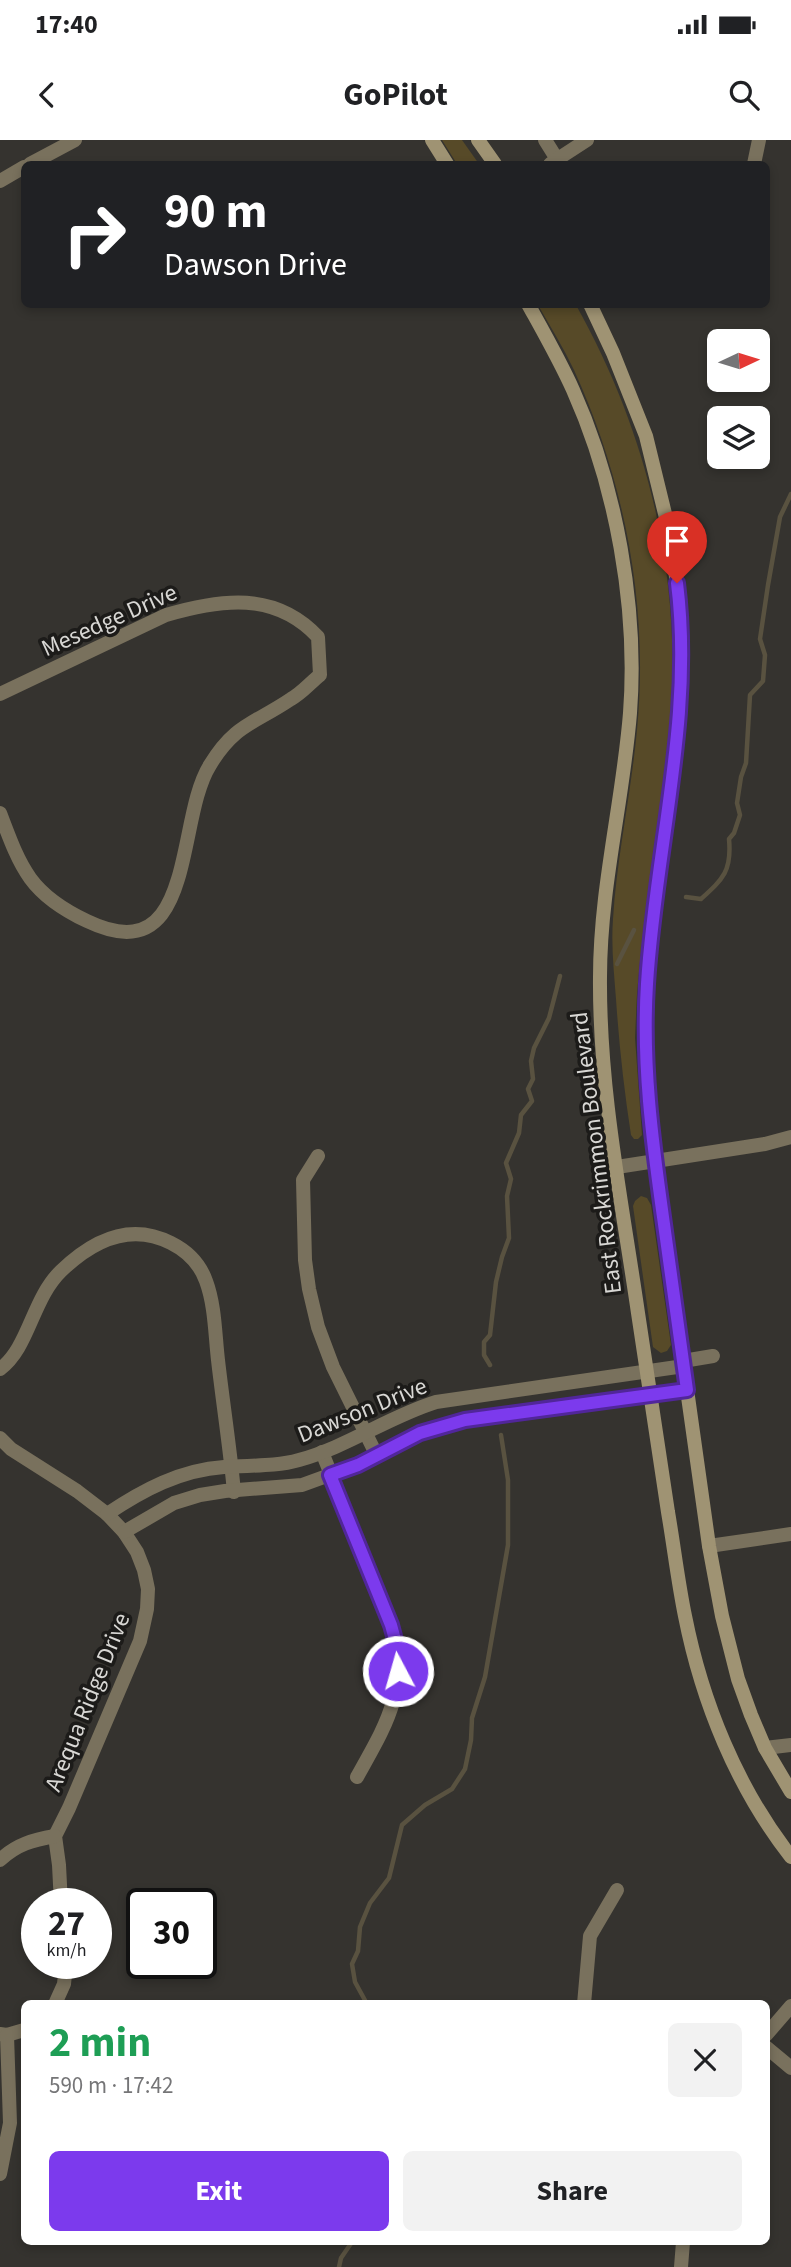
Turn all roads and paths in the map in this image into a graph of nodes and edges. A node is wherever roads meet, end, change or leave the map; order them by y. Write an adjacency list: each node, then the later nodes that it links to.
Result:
1 (75, 140): 7 (street)
2 (432, 140): 8 (main road)
3 (478, 140): 9 (main road)
4 (545, 140): 10 (street)
5 (587, 140): 11 (street)
6 (759, 140): 12 (street)
7 (36, 161)
8 (445, 161)
9 (493, 161)
10 (555, 161)
11 (559, 161)
12 (755, 161)
13 (21, 169): 14 (street)
14 (0, 181)
15 (530, 308): 22 (main road, East Rockrimmon Boulevard)
16 (592, 308): 21 (main road)
17 (0, 694): 18 (street, Mesedge Drive)
18 (0, 813)
19 (791, 1137): 21 (street)
20 (318, 1156): 29 (street)
21 (655, 1161): 22 (street); 24 (main road)
22 (617, 1167): 26 (main road, East Rockrimmon Boulevard)
23 (713, 1356): 24 (street, Dawson Drive)
24 (683, 1363): 26 (street, Dawson Drive); 27 (main road)
25 (0, 1369): 33 (street)
26 (647, 1371): 28 (main road, East Rockrimmon Boulevard); 29 (street, Dawson Drive)
27 (687, 1390): 28 (street, Dawson Drive); 39 (main road)
28 (650, 1396): 32 (street, Dawson Drive); 45 (main road, East Rockrimmon Boulevard)
29 (364, 1433): 31 (street, Dawson Drive); 32 (street)
30 (0, 1438): 36 (street, Arequa Ridge Drive)
31 (322, 1452): 33 (street, Dawson Drive); 34 (street)
32 (376, 1454): 34 (street, Dawson Drive)
33 (232, 1467): 35 (street); 36 (street, Dawson Drive)
34 (330, 1475): 35 (street, Dawson Drive); 42 (street)
35 (234, 1492): 37 (street, Dawson Drive)
36 (107, 1514): 37 (street, Arequa Ridge Drive)
37 (124, 1532): 44 (street, Arequa Ridge Drive)
38 (791, 1534): 39 (street)
39 (709, 1546): 41 (main road)
40 (791, 1745): 41 (street)
41 (765, 1748): 43 (main road)
42 (357, 1777)
43 (791, 1791)
44 (55, 1836): 46 (street); 47 (street)
45 (791, 1857)
46 (0, 1860)
47 (60, 1888)
48 (617, 1890): 51 (street)
49 (64, 1979): 50 (street)
50 (57, 2000)
51 (584, 2000)
52 (791, 2006): 53 (street)
53 (770, 2030)
54 (21, 2031): 55 (street)
55 (3, 2035): 58 (street)
56 (770, 2050): 57 (street)
57 (791, 2068)
58 (0, 2174)
59 (683, 2245): 60 (street)
60 (681, 2267)

